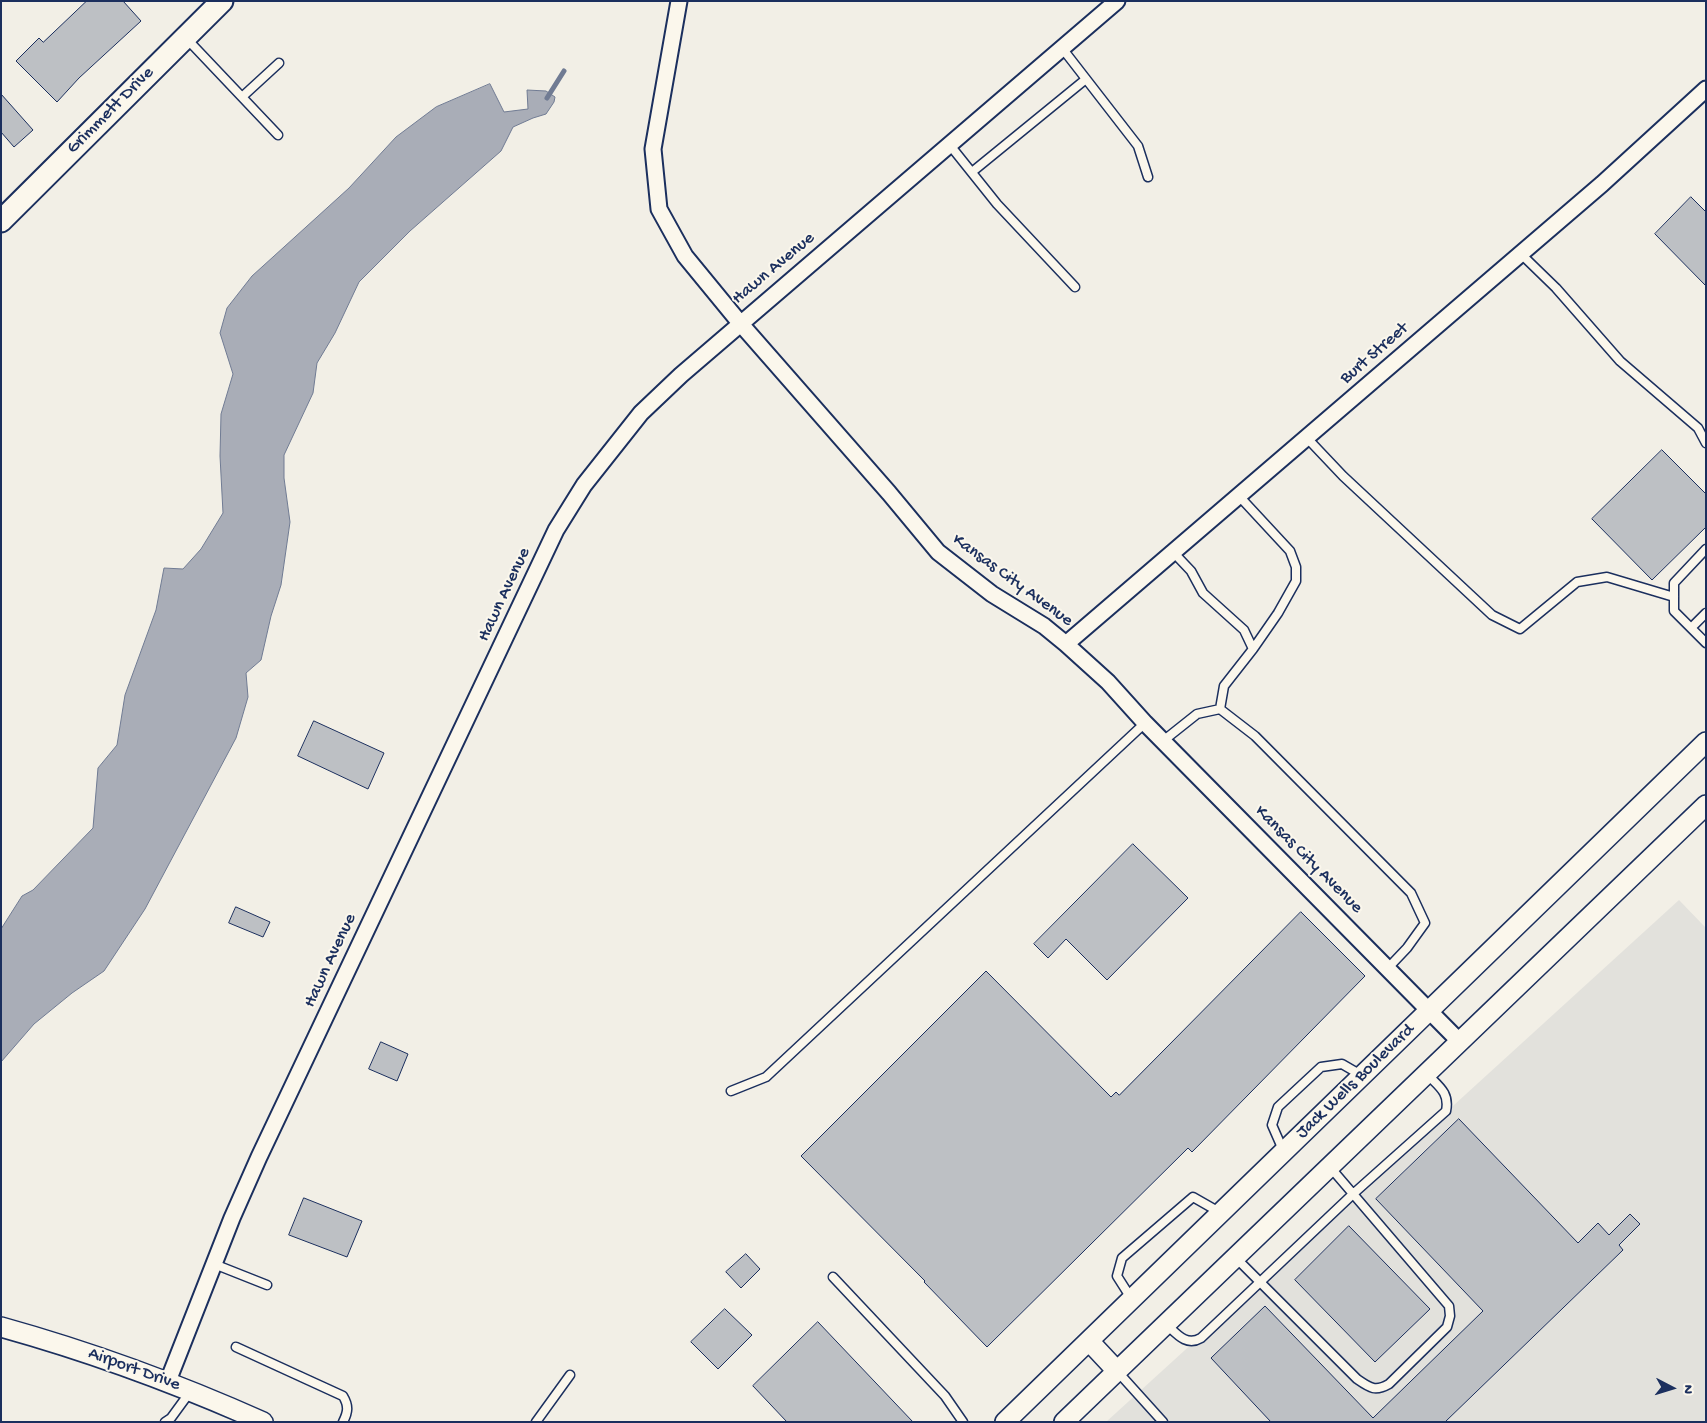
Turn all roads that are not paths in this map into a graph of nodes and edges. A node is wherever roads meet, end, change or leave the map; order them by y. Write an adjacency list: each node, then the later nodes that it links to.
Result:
1 (222, 1): 4 (main road, Grimmett Drive)
2 (679, 1): 17 (street, Kansas City Avenue)
3 (1117, 1): 5 (street, Hawn Avenue)
4 (185, 36): 9 (lane); 14 (main road, Grimmett Drive)
5 (1062, 48): 7 (lane); 11 (street, Hawn Avenue)
6 (279, 63): 9 (lane)
7 (1086, 79): 12 (lane); 13 (lane)
8 (1706, 90): 15 (street, Burt Street)
9 (242, 97): 10 (lane)
10 (278, 135)
11 (949, 144): 12 (lane); 17 (street, Hawn Avenue)
12 (972, 172): 16 (lane)
13 (1148, 177)
14 (1, 221)
15 (1521, 254): 18 (street, Burt Street); 19 (lane)
16 (1075, 287)
17 (740, 323): 27 (street, Kansas City Avenue); 45 (street, Hawn Avenue)
18 (1307, 438): 20 (street, Burt Street); 23 (lane)
19 (1706, 443)
20 (1239, 496): 22 (street, Burt Street); 28 (lane)
21 (1706, 549): 23 (lane)
22 (1174, 552): 27 (street, Burt Street); 28 (lane)
23 (1674, 597): 25 (lane)
24 (1706, 613): 25 (lane)
25 (1691, 628): 26 (lane)
26 (1706, 643)
27 (1066, 644): 30 (street, Kansas City Avenue)
28 (1253, 649): 29 (lane)
29 (1220, 709): 31 (lane); 34 (lane)
30 (1145, 723): 31 (street, Kansas City Avenue); 39 (lane)
31 (1163, 741): 34 (street, Kansas City Avenue)
32 (1706, 742): 35 (street, Jack Wells Boulevard)
33 (1706, 805): 36 (street)
34 (1388, 968): 35 (street, Kansas City Avenue)
35 (1430, 1011): 36 (street, Kansas City Avenue); 38 (street, Jack Wells Boulevard)
36 (1460, 1042): 37 (street)
37 (1426, 1074): 41 (street); 42 (lane)
38 (1363, 1076): 40 (street, Jack Wells Boulevard); 40 (lane)
39 (731, 1091)
40 (1284, 1152): 43 (street, Jack Wells Boulevard)
41 (1330, 1166): 42 (lane); 44 (street)
42 (1353, 1194): 47 (lane); 47 (lane)
43 (1221, 1213): 49 (street, Jack Wells Boulevard); 49 (lane)
44 (1235, 1257): 47 (lane); 50 (street)
45 (214, 1264): 48 (lane); 56 (street, Hawn Avenue)
46 (834, 1277): 62 (lane)
47 (1261, 1282): 50 (lane)
48 (267, 1285)
49 (1132, 1299): 52 (street, Jack Wells Boulevard)
50 (1166, 1324): 54 (street)
51 (1, 1327): 56 (street, Airport Drive)
52 (1088, 1341): 54 (street); 63 (street, Jack Wells Boulevard)
53 (236, 1347): 60 (lane)
54 (1117, 1371): 64 (street); 65 (lane)
55 (570, 1375): 61 (lane)
56 (168, 1381): 57 (street, Airport Drive)
57 (191, 1390): 58 (lane); 59 (street, Airport Drive)
58 (166, 1422)
59 (263, 1422)
60 (343, 1422)
61 (536, 1422)
62 (963, 1422)
63 (1005, 1422)
64 (1064, 1422)
65 (1163, 1422)

